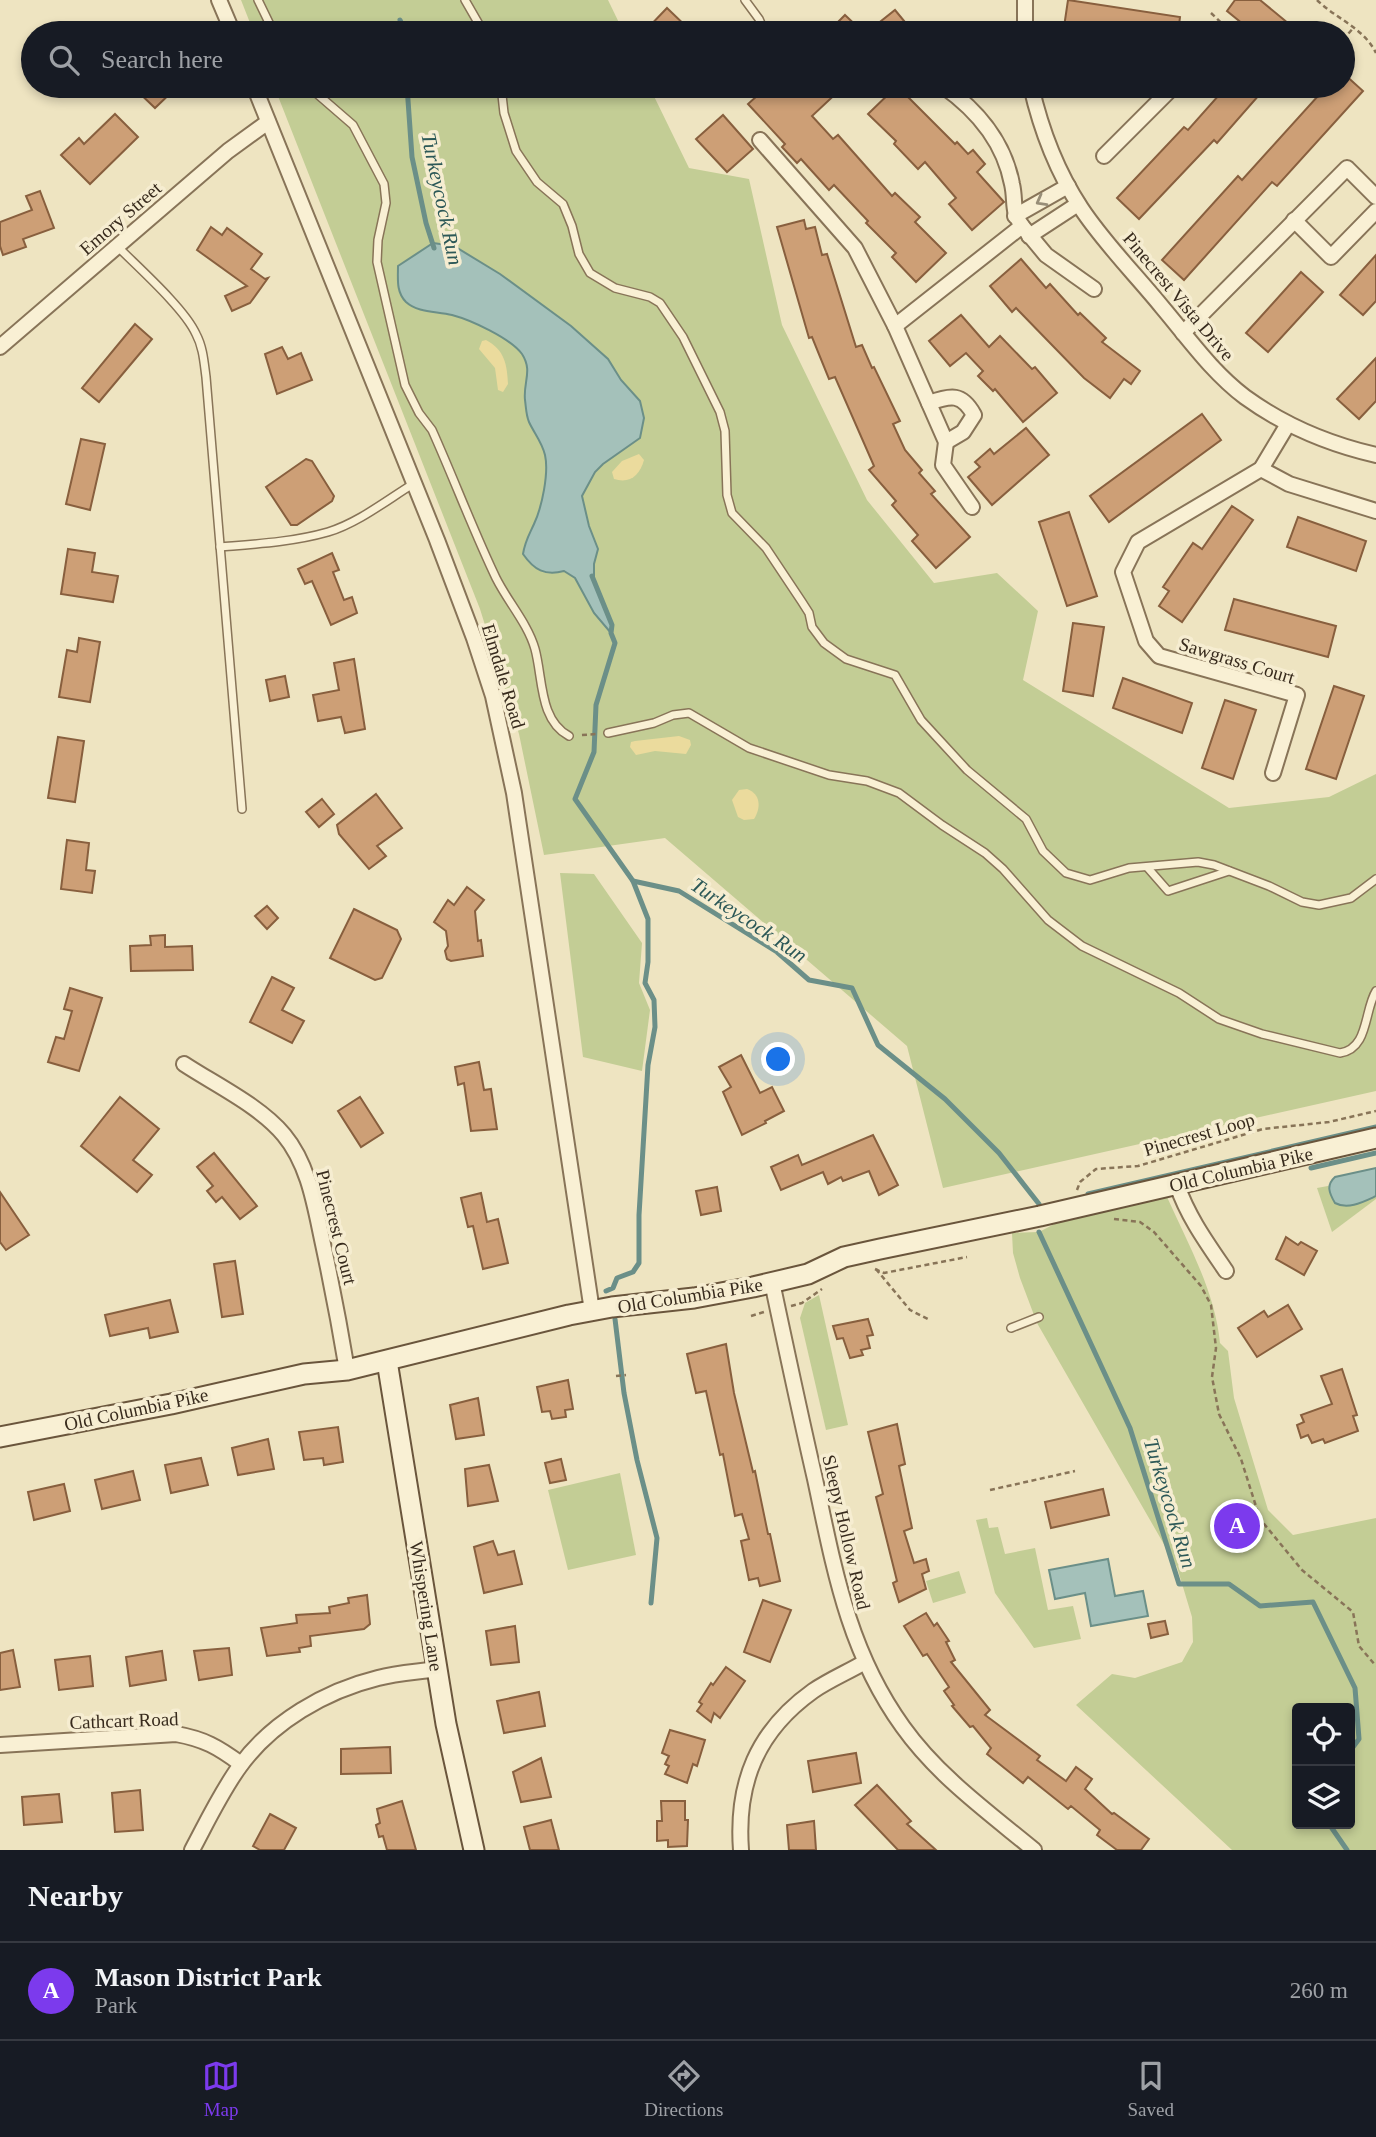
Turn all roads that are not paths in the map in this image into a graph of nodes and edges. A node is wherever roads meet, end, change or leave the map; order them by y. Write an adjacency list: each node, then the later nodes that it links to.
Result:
1 (219, 0): 6 (street)
2 (258, 0): 7 (lane)
3 (465, 0): 8 (lane)
4 (745, 0): 9 (lane)
5 (1025, 0): 10 (street)
6 (228, 21)
7 (268, 21)
8 (477, 21)
9 (760, 21)
10 (1025, 21)
11 (259, 98): 17 (street, Elmdale Road)
12 (322, 98): 41 (lane)
13 (503, 98): 44 (lane)
14 (958, 98): 25 (street)
15 (1034, 98): 20 (street, Pinecrest Vista Drive)
16 (1156, 98): 19 (street)
17 (268, 122): 26 (street, Emory Street); 36 (street, Elmdale Road)
18 (760, 140): 28 (street)
19 (1104, 156)
20 (1068, 186): 22 (street, Pinecrest Vista Drive); 25 (street, one-way to 25)
21 (1376, 197): 24 (street)
22 (1078, 204): 25 (street); 29 (street, Pinecrest Vista Drive)
23 (1376, 211): 24 (street)
24 (1294, 220): 29 (street)
25 (1022, 226): 27 (street); 28 (street)
26 (117, 246): 30 (street, Emory Street); 39 (lane)
27 (1094, 289)
28 (895, 326): 31 (street)
29 (1183, 333): 32 (street, Pinecrest Vista Drive)
30 (0, 347)
31 (929, 403): 33 (street); 33 (street)
32 (1288, 424): 34 (street, Pinecrest Vista Drive); 35 (street, Sawgrass Court)
33 (946, 442): 37 (street)
34 (1376, 455)
35 (1261, 470): 38 (street); 42 (street, Sawgrass Court)
36 (413, 484): 39 (lane); 53 (street, Elmdale Road)
37 (972, 507)
38 (1376, 511)
39 (220, 547): 43 (lane)
40 (608, 733): 47 (lane)
41 (569, 736)
42 (1273, 773)
43 (242, 809)
44 (1147, 867): 45 (lane); 45 (lane)
45 (1229, 871): 46 (lane)
46 (1376, 879)
47 (1376, 991)
48 (184, 1064): 57 (street, Pinecrest Court)
49 (1376, 1138): 50 (street, Old Columbia Pike)
50 (1177, 1185): 51 (street); 52 (street, Old Columbia Pike)
51 (1226, 1271)
52 (772, 1282): 53 (street, Old Columbia Pike); 59 (street, Sleepy Hollow Road)
53 (592, 1311): 56 (street, Old Columbia Pike)
54 (1038, 1317): 55 (lane)
55 (1011, 1328)
56 (387, 1361): 57 (street, Old Columbia Pike); 60 (street, Whispering Lane)
57 (348, 1370): 58 (street, Old Columbia Pike)
58 (0, 1437)
59 (865, 1662): 65 (street); 66 (street, Sleepy Hollow Road)
60 (437, 1669): 62 (street); 64 (street, Whispering Lane)
61 (0, 1745): 62 (street, Cathcart Road)
62 (241, 1765): 63 (street)
63 (192, 1850)
64 (474, 1850)
65 (741, 1850)
66 (1034, 1850)

